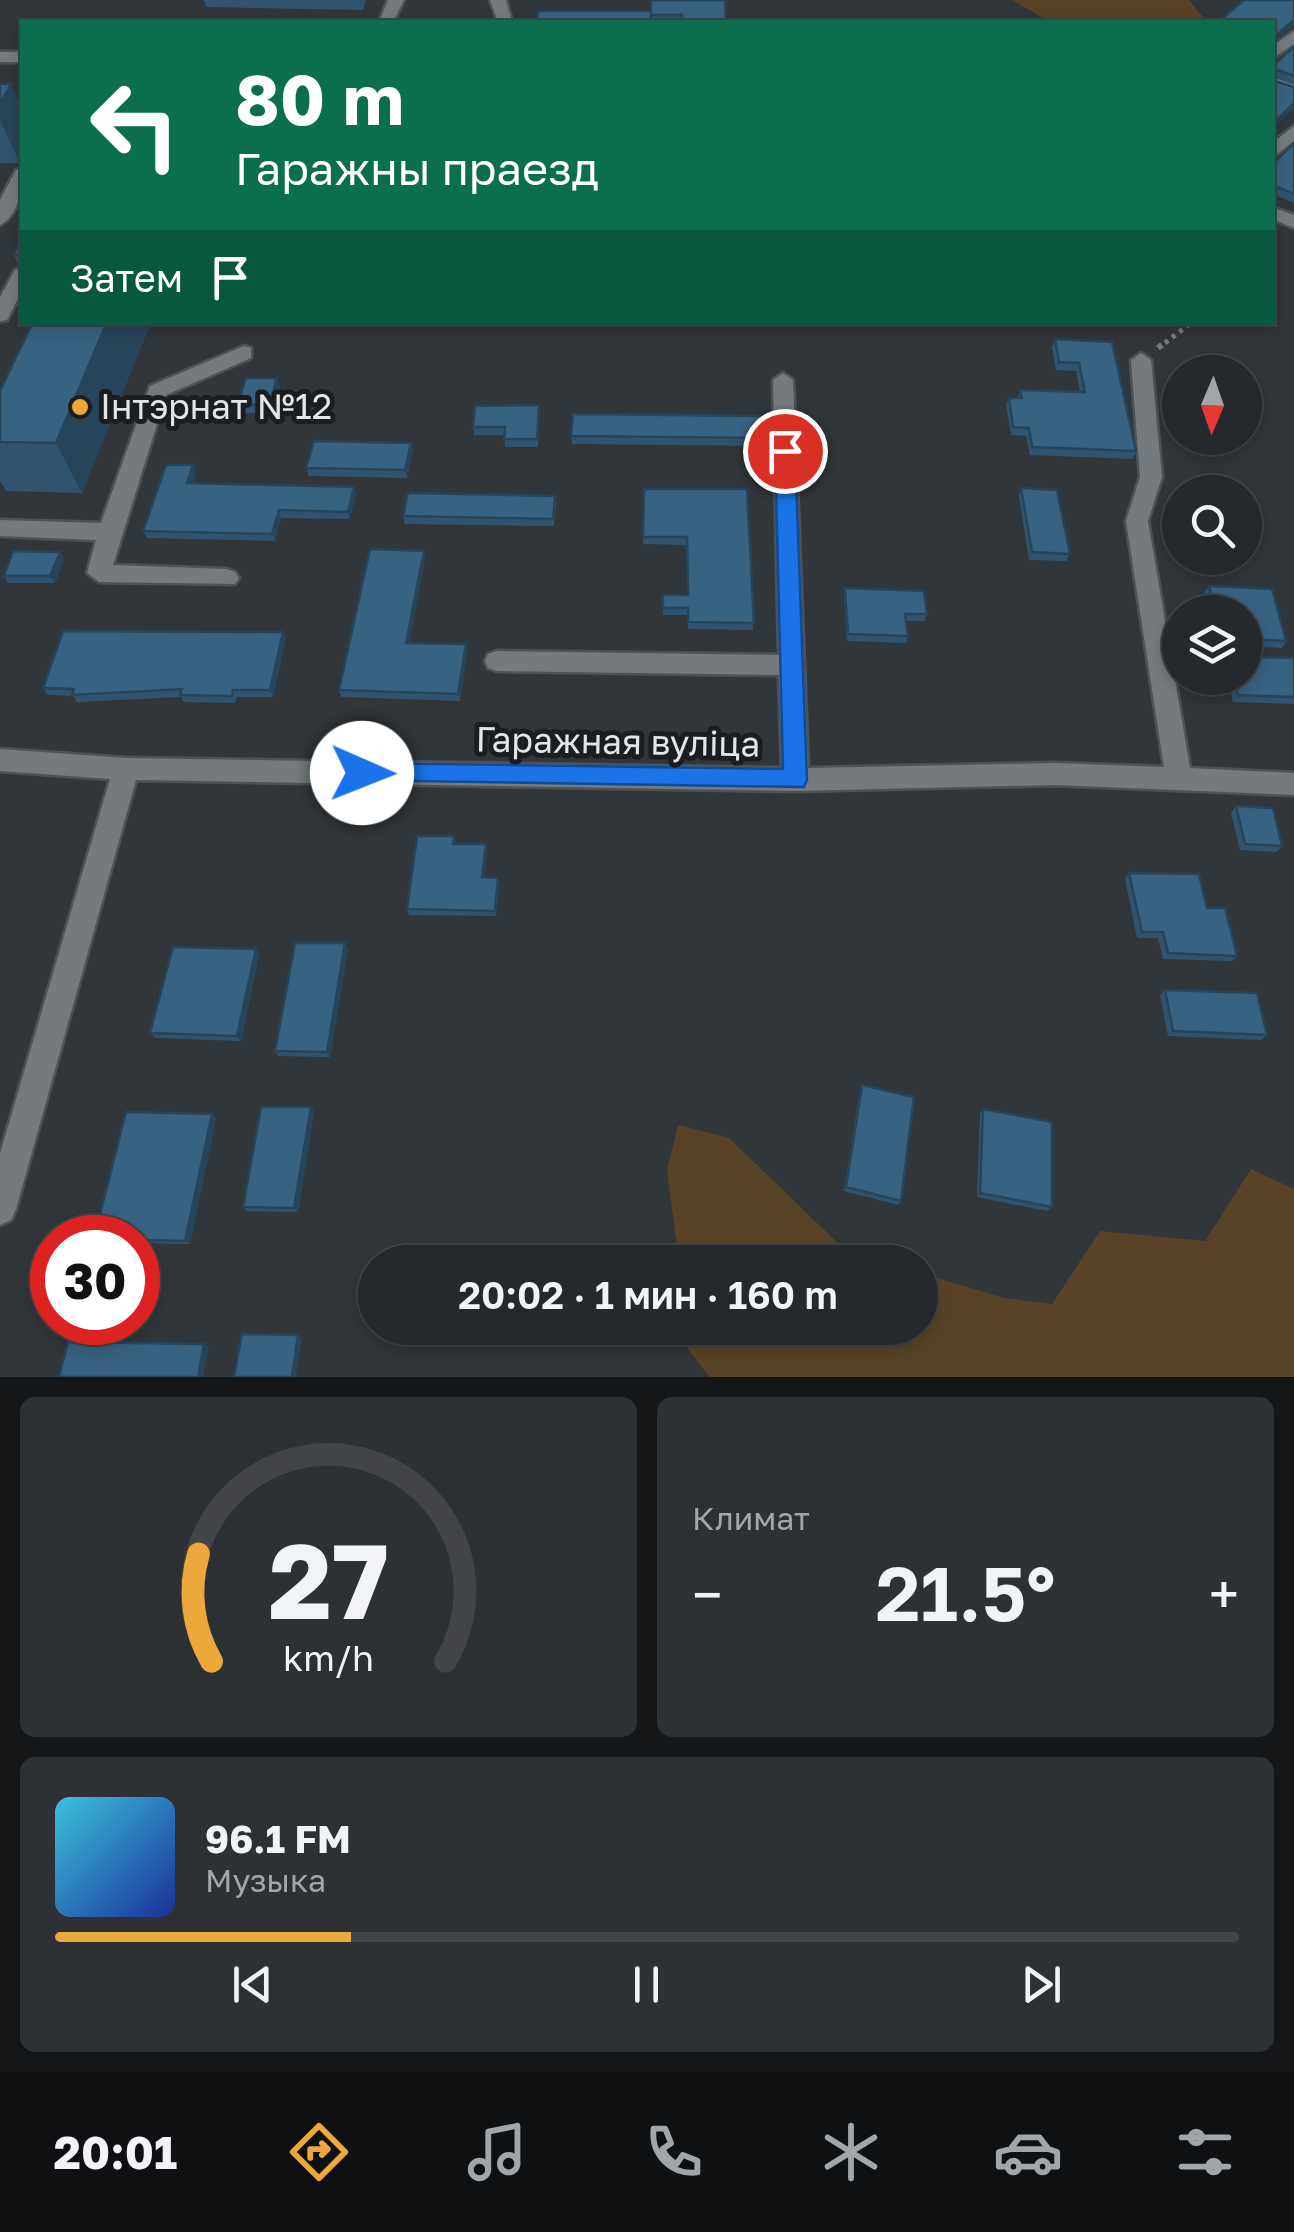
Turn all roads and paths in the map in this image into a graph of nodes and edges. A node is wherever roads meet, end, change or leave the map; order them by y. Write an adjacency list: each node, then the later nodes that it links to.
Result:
1 (1294, 131): 2 (street)
2 (1275, 150)
3 (20, 178): 4 (street)
4 (0, 220)
5 (20, 278): 6 (street)
6 (0, 316)
7 (1188, 325): 9 (path)
8 (244, 353): 12 (street)
9 (1140, 360): 18 (street)
10 (782, 380): 15 (street)
11 (0, 528): 12 (street)
12 (108, 532): 13 (street)
13 (226, 578)
14 (497, 661): 15 (street)
15 (792, 664): 19 (street)
16 (0, 760): 17 (street, Гаражная вуліца)
17 (126, 769): 19 (street, Гаражная вуліца); 21 (street)
18 (1179, 779): 19 (street, Гаражная вуліца); 20 (street, Гаражная вуліца)
19 (796, 780)
20 (1294, 784)
21 (0, 1209)

